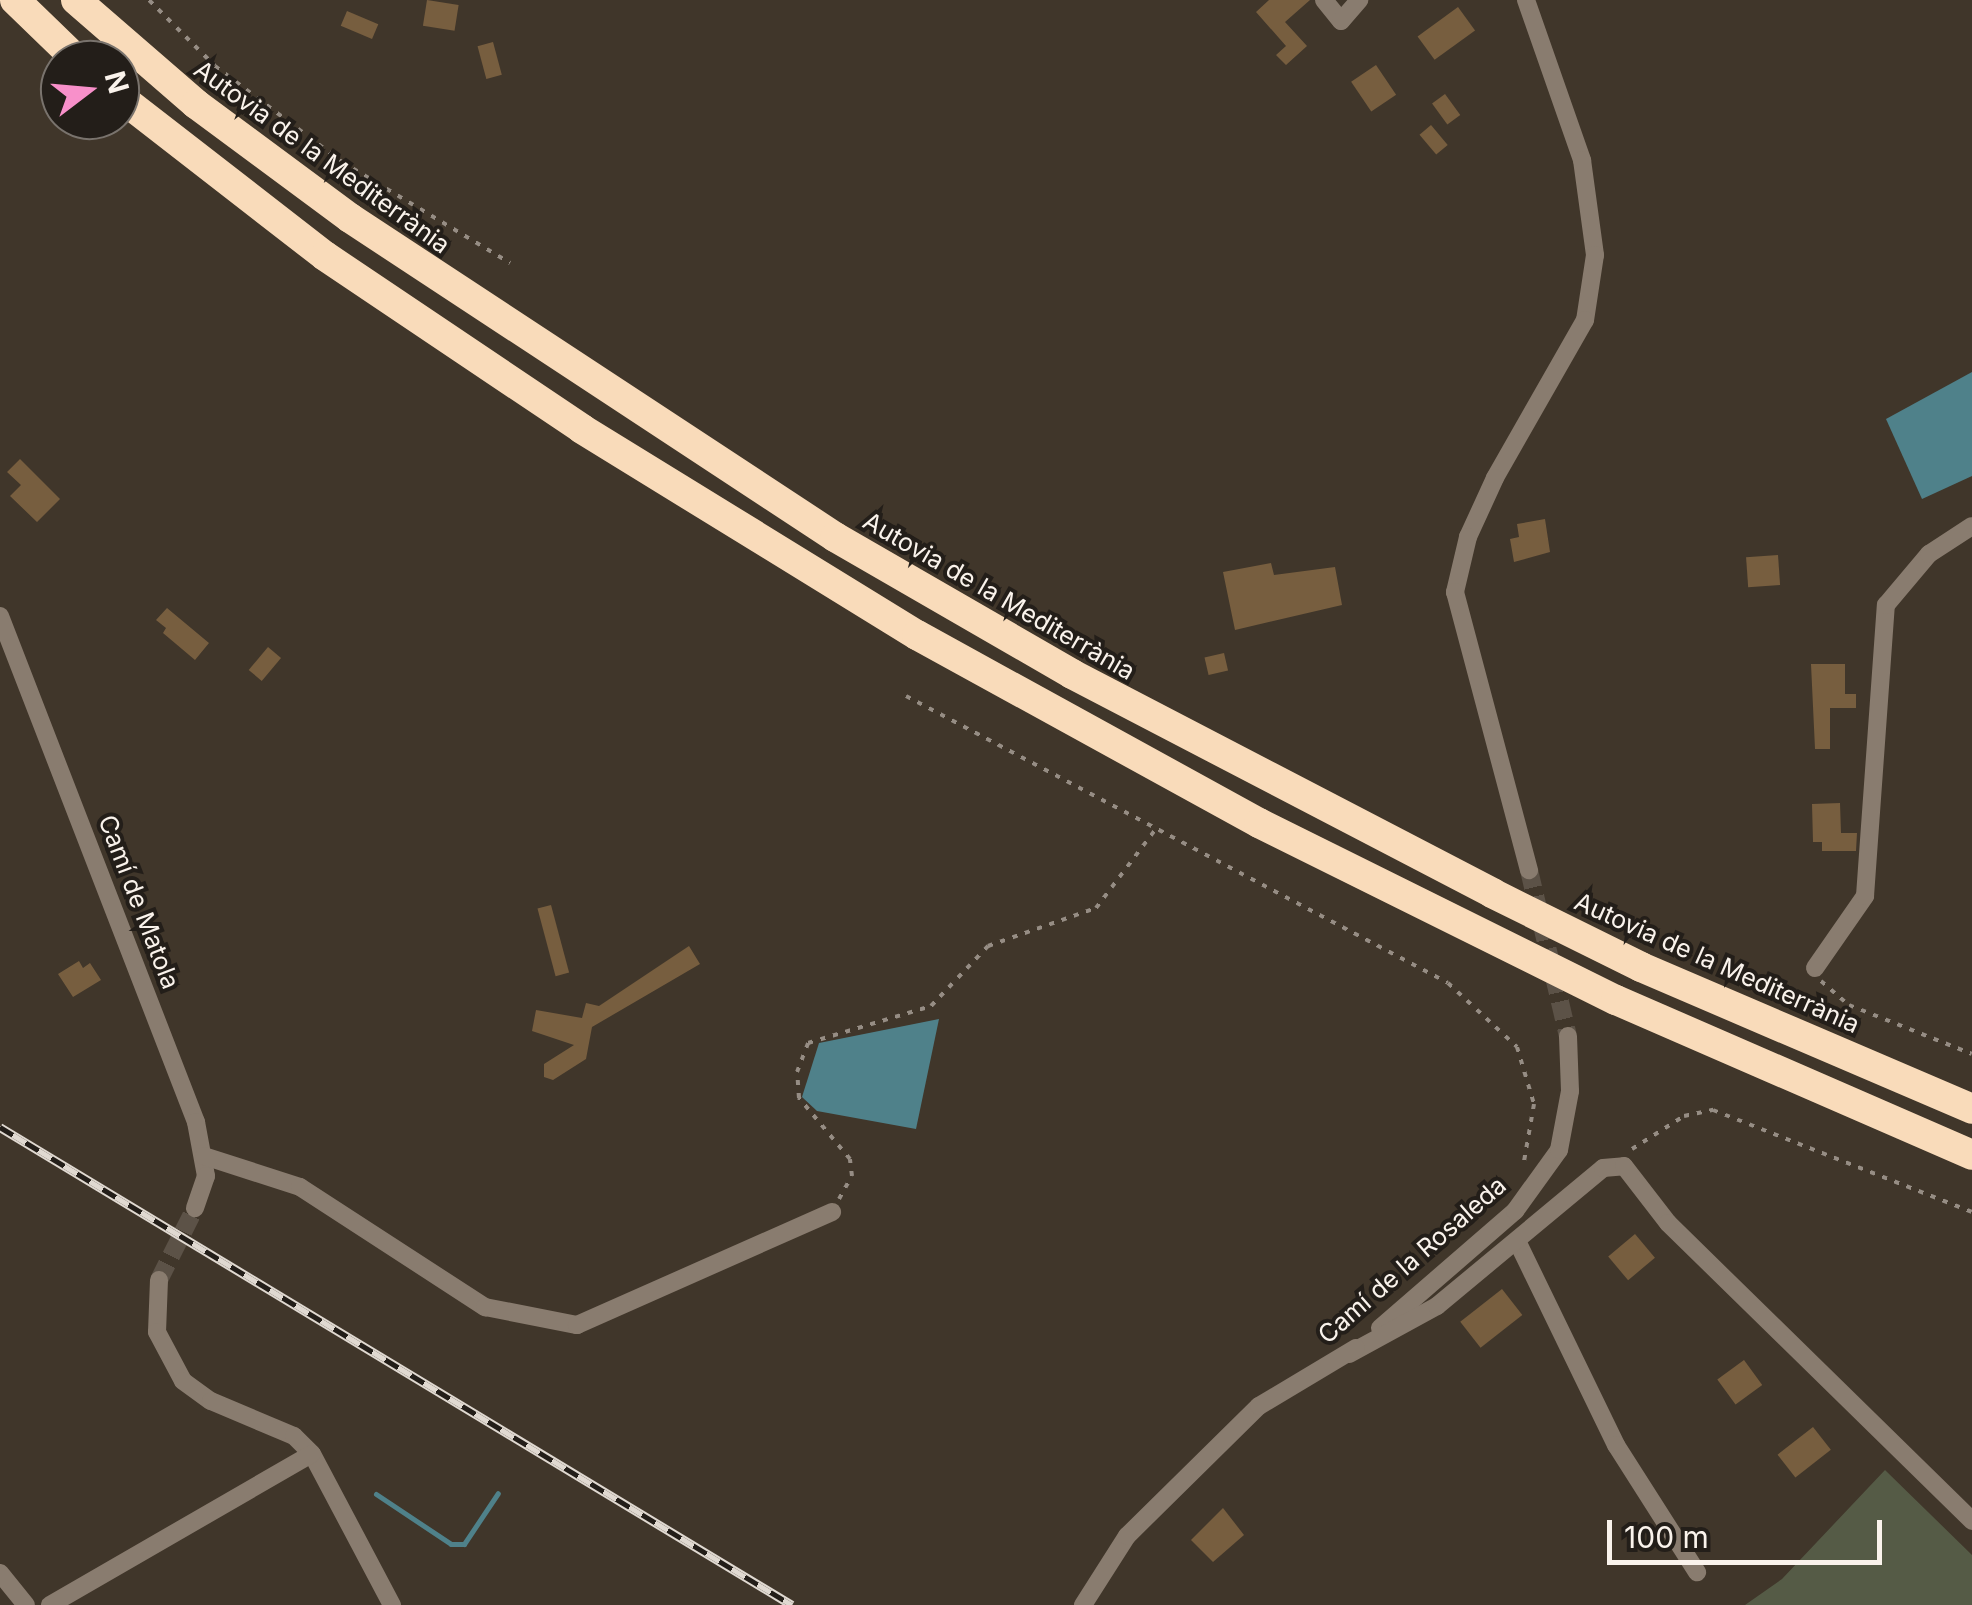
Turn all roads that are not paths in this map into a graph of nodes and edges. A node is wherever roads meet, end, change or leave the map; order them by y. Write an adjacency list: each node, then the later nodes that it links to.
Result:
1 (14, 0): 6 (highway)
2 (76, 0): 13 (highway, Autovia de la Mediterrània)
3 (1324, 0): 4 (street)
4 (1359, 0)
5 (1526, 0): 10 (street)
6 (57, 40)
7 (140, 113): 14 (highway)
8 (1972, 526): 11 (street)
9 (0, 616): 15 (street, Camí de Matola)
10 (1529, 870)
11 (1815, 968)
12 (1568, 1036): 20 (street, Camí de la Rosaleda)
13 (1972, 1109)
14 (1972, 1155)
15 (204, 1156): 16 (street, Camí de Matola); 17 (street)
16 (195, 1208)
17 (832, 1212)
18 (1517, 1242): 20 (street); 22 (street); 23 (street)
19 (159, 1280): 21 (street)
20 (1349, 1354): 28 (street, Camí de la Rosaleda)
21 (312, 1454): 26 (street); 27 (street)
22 (1972, 1521)
23 (1697, 1572)
24 (0, 1573): 25 (street)
25 (26, 1605)
26 (50, 1605)
27 (392, 1605)
28 (1083, 1605)

